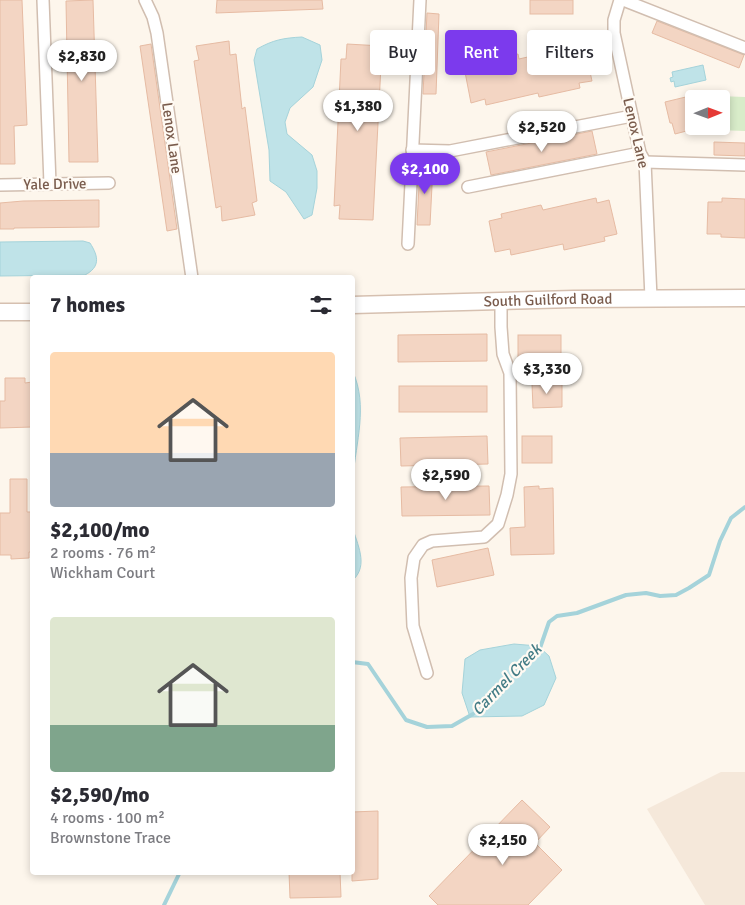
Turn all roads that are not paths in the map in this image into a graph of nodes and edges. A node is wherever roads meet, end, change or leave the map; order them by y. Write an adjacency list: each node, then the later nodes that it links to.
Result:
1 (43, 0): 11 (street)
2 (145, 0): 15 (street, Lenox Lane)
3 (420, 0): 7 (street)
4 (622, 0): 5 (street); 6 (street, Lenox Lane)
5 (745, 48)
6 (632, 116): 7 (street); 8 (street, Lenox Lane)
7 (412, 150): 14 (street)
8 (643, 158): 9 (street); 13 (street); 16 (street, Lenox Lane)
9 (745, 165)
10 (109, 183): 11 (street, Yale Drive)
11 (50, 184): 12 (street, Yale Drive)
12 (0, 185)
13 (468, 187)
14 (408, 244)
15 (192, 275)
16 (652, 298): 17 (main road, South Guilford Road); 18 (main road, South Guilford Road)
17 (745, 298)
18 (501, 301): 19 (main road, South Guilford Road); 22 (street)
19 (355, 305)
20 (0, 312): 21 (main road)
21 (30, 312)
22 (427, 673)

